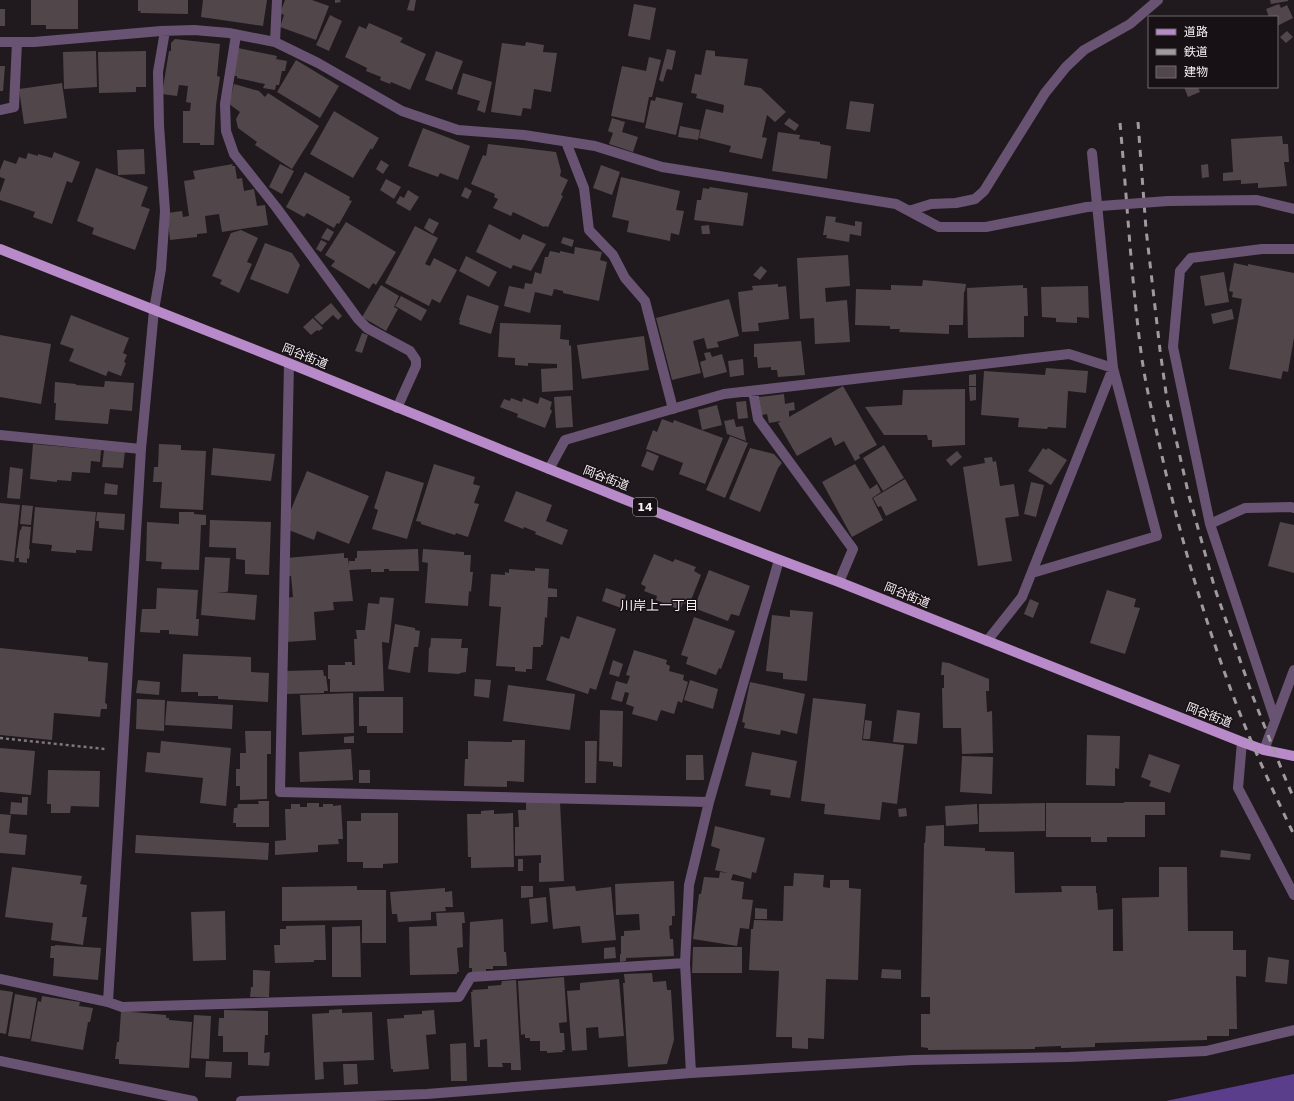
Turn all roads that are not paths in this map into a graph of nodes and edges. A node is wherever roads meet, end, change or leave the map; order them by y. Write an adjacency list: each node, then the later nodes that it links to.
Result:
1 (277, 0): 7 (street)
2 (1158, 0): 12 (street)
3 (165, 31): 4 (street); 6 (street); 15 (street)
4 (236, 34): 7 (street); 19 (street)
5 (0, 42): 6 (street)
6 (17, 42): 8 (street)
7 (274, 42): 9 (street)
8 (0, 110)
9 (566, 142): 12 (street); 20 (street)
10 (1092, 153): 17 (street)
11 (1294, 208): 12 (street, bridge)
12 (909, 211)
13 (0, 249): 15 (main road, 岡谷街道 / 14)
14 (1294, 249): 25 (street)
15 (154, 310): 16 (main road, 岡谷街道 / 14); 22 (street)
16 (289, 364): 19 (main road, 岡谷街道 / 14); 35 (street)
17 (1113, 368): 18 (street); 27 (street); 27 (street)
18 (753, 391): 20 (street); 28 (street)
19 (397, 408): 23 (main road, 岡谷街道 / 14)
20 (673, 409): 23 (street)
21 (0, 435): 22 (street)
22 (141, 449): 39 (street)
23 (548, 469): 26 (main road, 岡谷街道 / 14)
24 (1294, 508): 25 (street)
25 (1210, 524): 31 (street)
26 (779, 560): 28 (main road, 岡谷街道 / 14); 35 (street)
27 (1032, 573): 29 (street)
28 (839, 582): 29 (main road, 岡谷街道 / 14)
29 (987, 642): 32 (main road, 岡谷街道 / 14)
30 (1294, 670): 31 (street)
31 (1275, 720): 33 (street)
32 (1242, 742): 33 (main road, 岡谷街道 / 14); 36 (street)
33 (1264, 750): 34 (main road, 岡谷街道 / 14)
34 (1294, 756)
35 (708, 802): 37 (street)
36 (1294, 895)
37 (685, 963): 39 (street); 42 (street)
38 (0, 979): 39 (street)
39 (108, 1002)
40 (1294, 1030): 42 (street)
41 (0, 1061): 43 (street)
42 (691, 1073): 44 (street)
43 (193, 1101)
44 (241, 1101)

